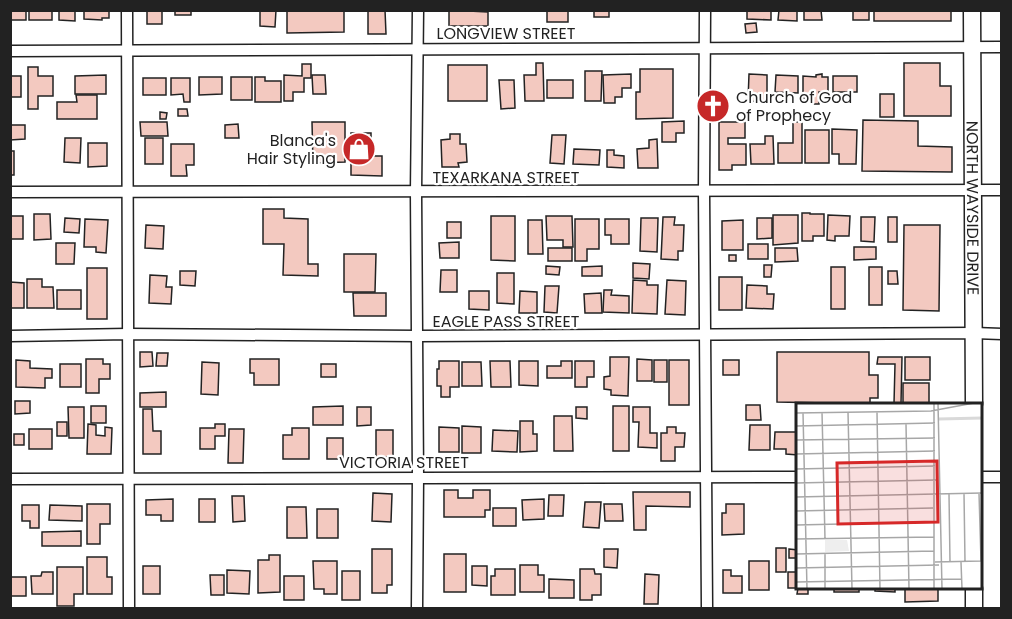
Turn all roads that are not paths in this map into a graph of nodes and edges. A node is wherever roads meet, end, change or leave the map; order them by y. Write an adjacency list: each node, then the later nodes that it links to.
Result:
1 (127, 10): 9 (street)
2 (418, 10): 7 (street)
3 (705, 10): 8 (street)
4 (972, 10): 5 (main road, NORTH WAYSIDE DRIVE)
5 (972, 47): 6 (street, LONGVIEW STREET); 8 (street, LONGVIEW STREET); 11 (main road, NORTH WAYSIDE DRIVE)
6 (1002, 47)
7 (418, 48): 8 (street, LONGVIEW STREET); 9 (street, LONGVIEW STREET); 15 (street)
8 (705, 48): 13 (street)
9 (127, 50): 10 (street, LONGVIEW STREET); 16 (street)
10 (10, 51)
11 (973, 190): 12 (street, TEXARKANA STREET); 13 (street, TEXARKANA STREET); 17 (main road, NORTH WAYSIDE DRIVE)
12 (1002, 190)
13 (705, 191): 15 (street, TEXARKANA STREET); 19 (street)
14 (10, 192): 16 (street, TEXARKANA STREET)
15 (416, 192): 16 (street, TEXARKANA STREET); 22 (street)
16 (128, 193): 18 (street)
17 (974, 333): 19 (street, EAGLE PASS STREET); 20 (street, EAGLE PASS STREET); 23 (main road, NORTH WAYSIDE DRIVE)
18 (128, 334): 21 (street, EAGLE PASS STREET); 22 (street, EAGLE PASS STREET); 30 (street)
19 (705, 334): 22 (street, EAGLE PASS STREET); 25 (street)
20 (1002, 334)
21 (10, 336)
22 (418, 336): 24 (street)
23 (974, 403)
24 (418, 477): 25 (street, VICTORIA STREET); 30 (street, VICTORIA STREET); 33 (street)
25 (707, 477): 26 (street, VICTORIA STREET); 34 (street)
26 (796, 477)
27 (982, 477): 28 (street)
28 (1002, 477)
29 (10, 478): 30 (street, VICTORIA STREET)
30 (128, 478): 32 (street)
31 (974, 589): 35 (main road)
32 (129, 609)
33 (417, 609)
34 (707, 609)
35 (974, 609)

